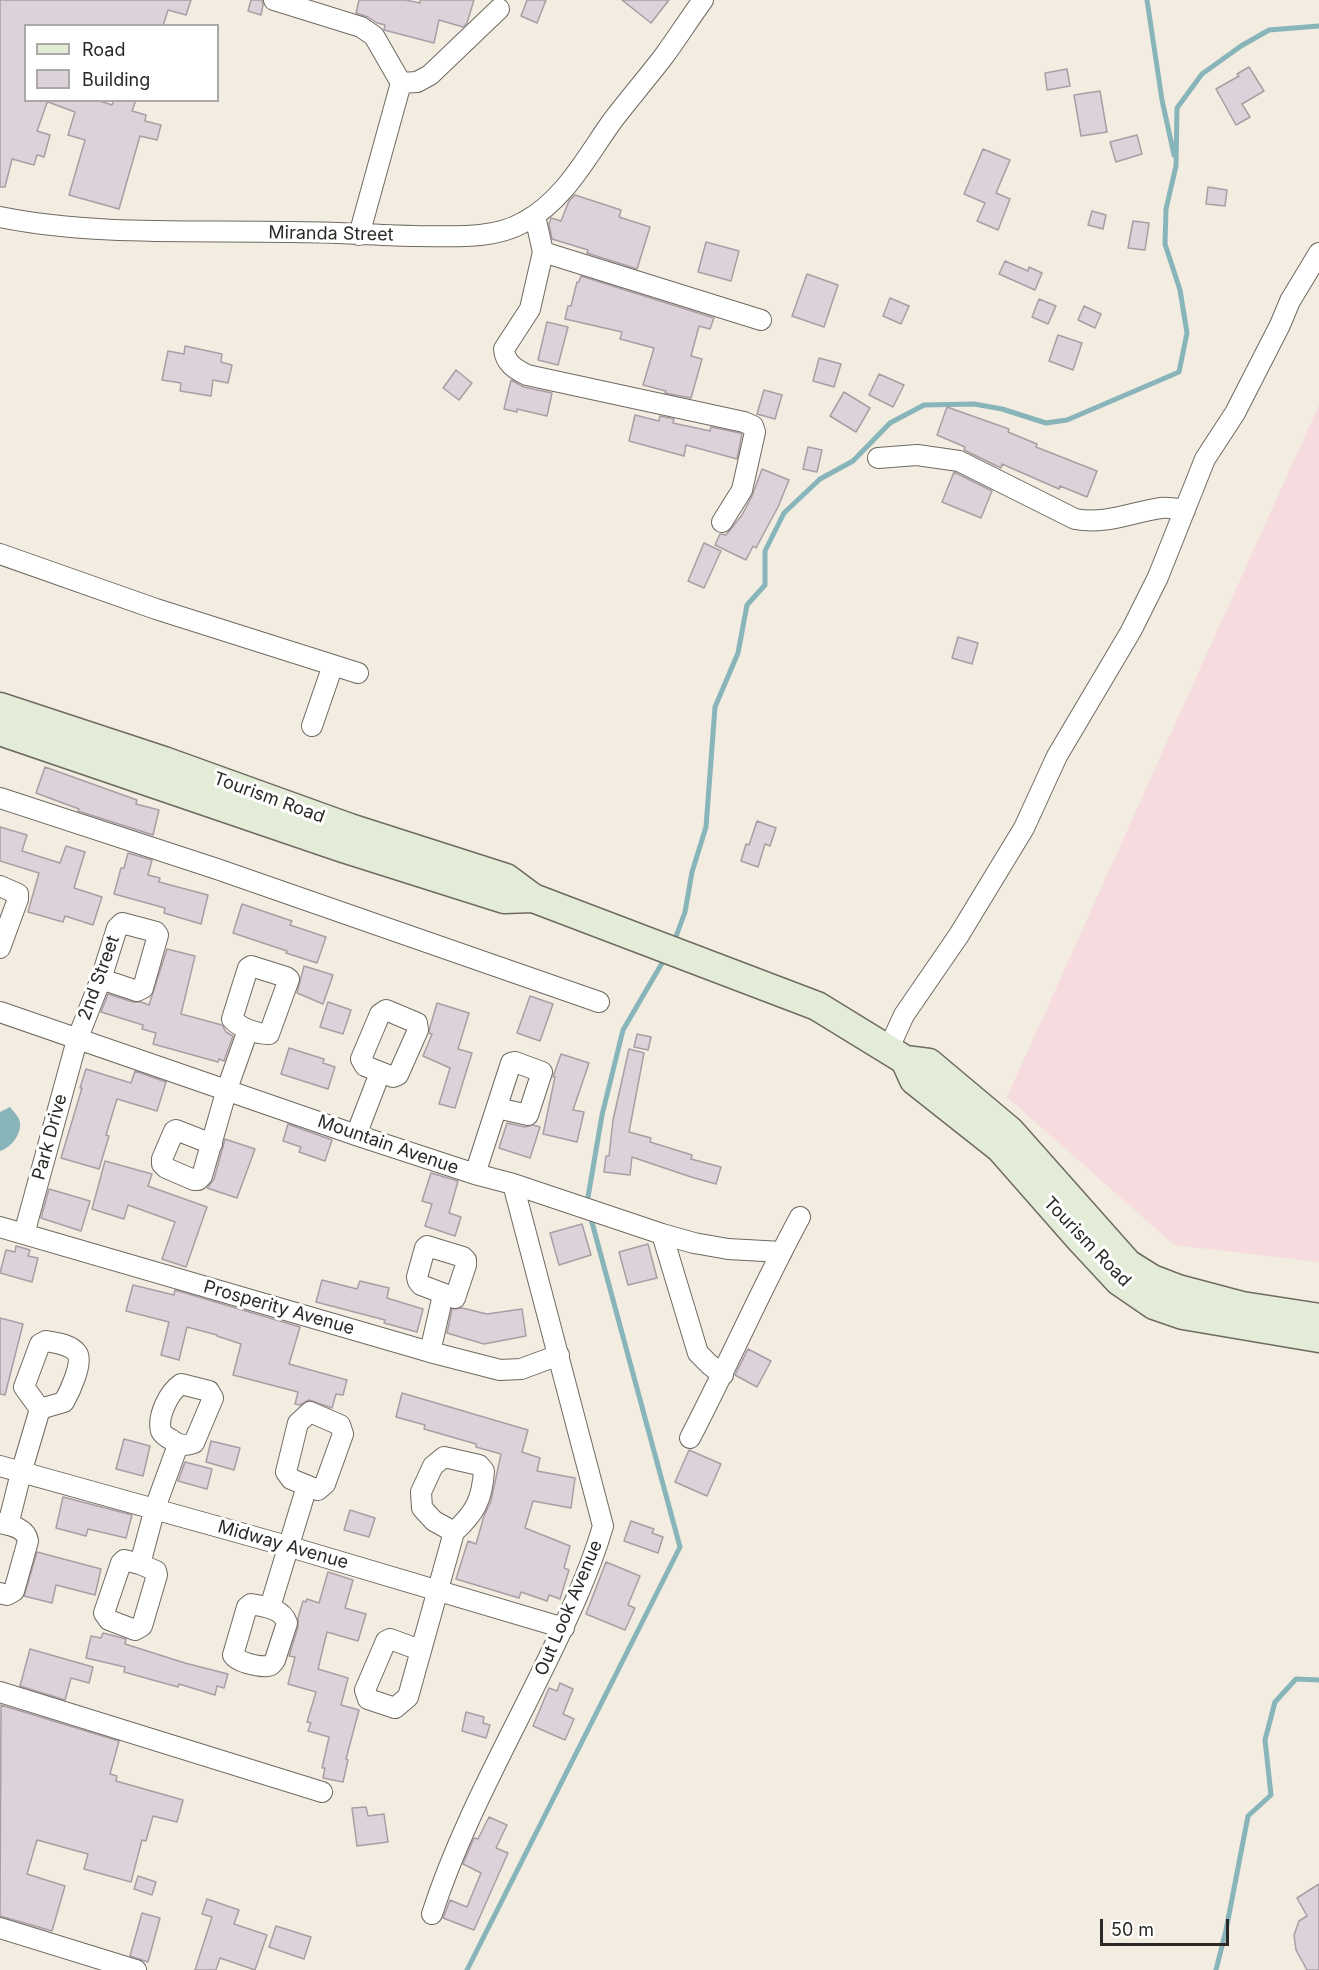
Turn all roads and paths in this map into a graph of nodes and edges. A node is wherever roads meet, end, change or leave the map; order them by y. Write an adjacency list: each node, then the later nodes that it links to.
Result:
1 (274, 0): 4 (street)
2 (703, 0): 5 (street, Miranda Street)
3 (499, 9): 4 (street)
4 (401, 83): 7 (street)
5 (535, 216): 7 (street, Miranda Street); 8 (street)
6 (0, 217): 7 (street, Miranda Street)
7 (359, 235)
8 (543, 252): 10 (street); 13 (street)
9 (1319, 253): 12 (street)
10 (762, 320)
11 (878, 458): 12 (street)
12 (1185, 510): 29 (street)
13 (722, 522)
14 (0, 554): 15 (street)
15 (333, 665): 16 (street); 18 (street)
16 (358, 673)
17 (0, 707): 22 (main road, Tourism Road)
18 (312, 726)
19 (0, 731): 22 (main road, Tourism Road)
20 (0, 798): 25 (street)
21 (0, 886): 23 (street)
22 (532, 898): 29 (main road, Tourism Road)
23 (0, 948)
24 (101, 979): 24 (street, 2nd Street); 28 (street, 2nd Street)
25 (599, 1002)
26 (0, 1012): 28 (street, Mountain Avenue)
27 (248, 1030): 31 (street)
28 (77, 1040): 31 (street, Mountain Avenue); 39 (street, Park Drive)
29 (896, 1055): 43 (main road, Tourism Road); 44 (main road, Tourism Road)
30 (380, 1073): 33 (street)
31 (227, 1089): 33 (street, Mountain Avenue); 34 (street)
32 (497, 1108): 32 (street); 35 (street)
33 (356, 1135): 35 (street, Mountain Avenue)
34 (212, 1144): 34 (street)
35 (475, 1174): 36 (street, Mountain Avenue)
36 (513, 1184): 40 (street, Mountain Avenue); 46 (street, Out Look Avenue)
37 (800, 1217): 41 (street)
38 (0, 1227): 39 (street, Prosperity Avenue)
39 (24, 1234): 45 (street, Prosperity Avenue)
40 (662, 1234): 41 (street, Mountain Avenue); 47 (street)
41 (782, 1252): 47 (street)
42 (443, 1295): 45 (street)
43 (1319, 1318)
44 (1319, 1338)
45 (430, 1352): 46 (street, Prosperity Avenue)
46 (559, 1355): 62 (street, Out Look Avenue)
47 (723, 1375): 49 (street)
48 (40, 1409): 52 (street)
49 (690, 1438)
50 (178, 1445): 54 (street)
51 (0, 1467): 52 (street, Midway Avenue)
52 (21, 1473): 54 (street, Midway Avenue); 55 (street)
53 (307, 1486): 57 (street)
54 (155, 1508): 57 (street, Midway Avenue); 58 (street)
55 (4, 1524): 60 (street)
56 (454, 1532): 56 (street); 59 (street)
57 (287, 1546): 59 (street, Midway Avenue); 61 (street)
58 (140, 1564)
59 (439, 1590): 62 (street, Midway Avenue); 63 (street)
60 (0, 1593)
61 (270, 1607)
62 (564, 1628): 66 (street, Out Look Avenue)
63 (420, 1650): 63 (street)
64 (0, 1692): 65 (street)
65 (322, 1792)
66 (432, 1914)
67 (0, 1928): 68 (street)
68 (136, 1970)

